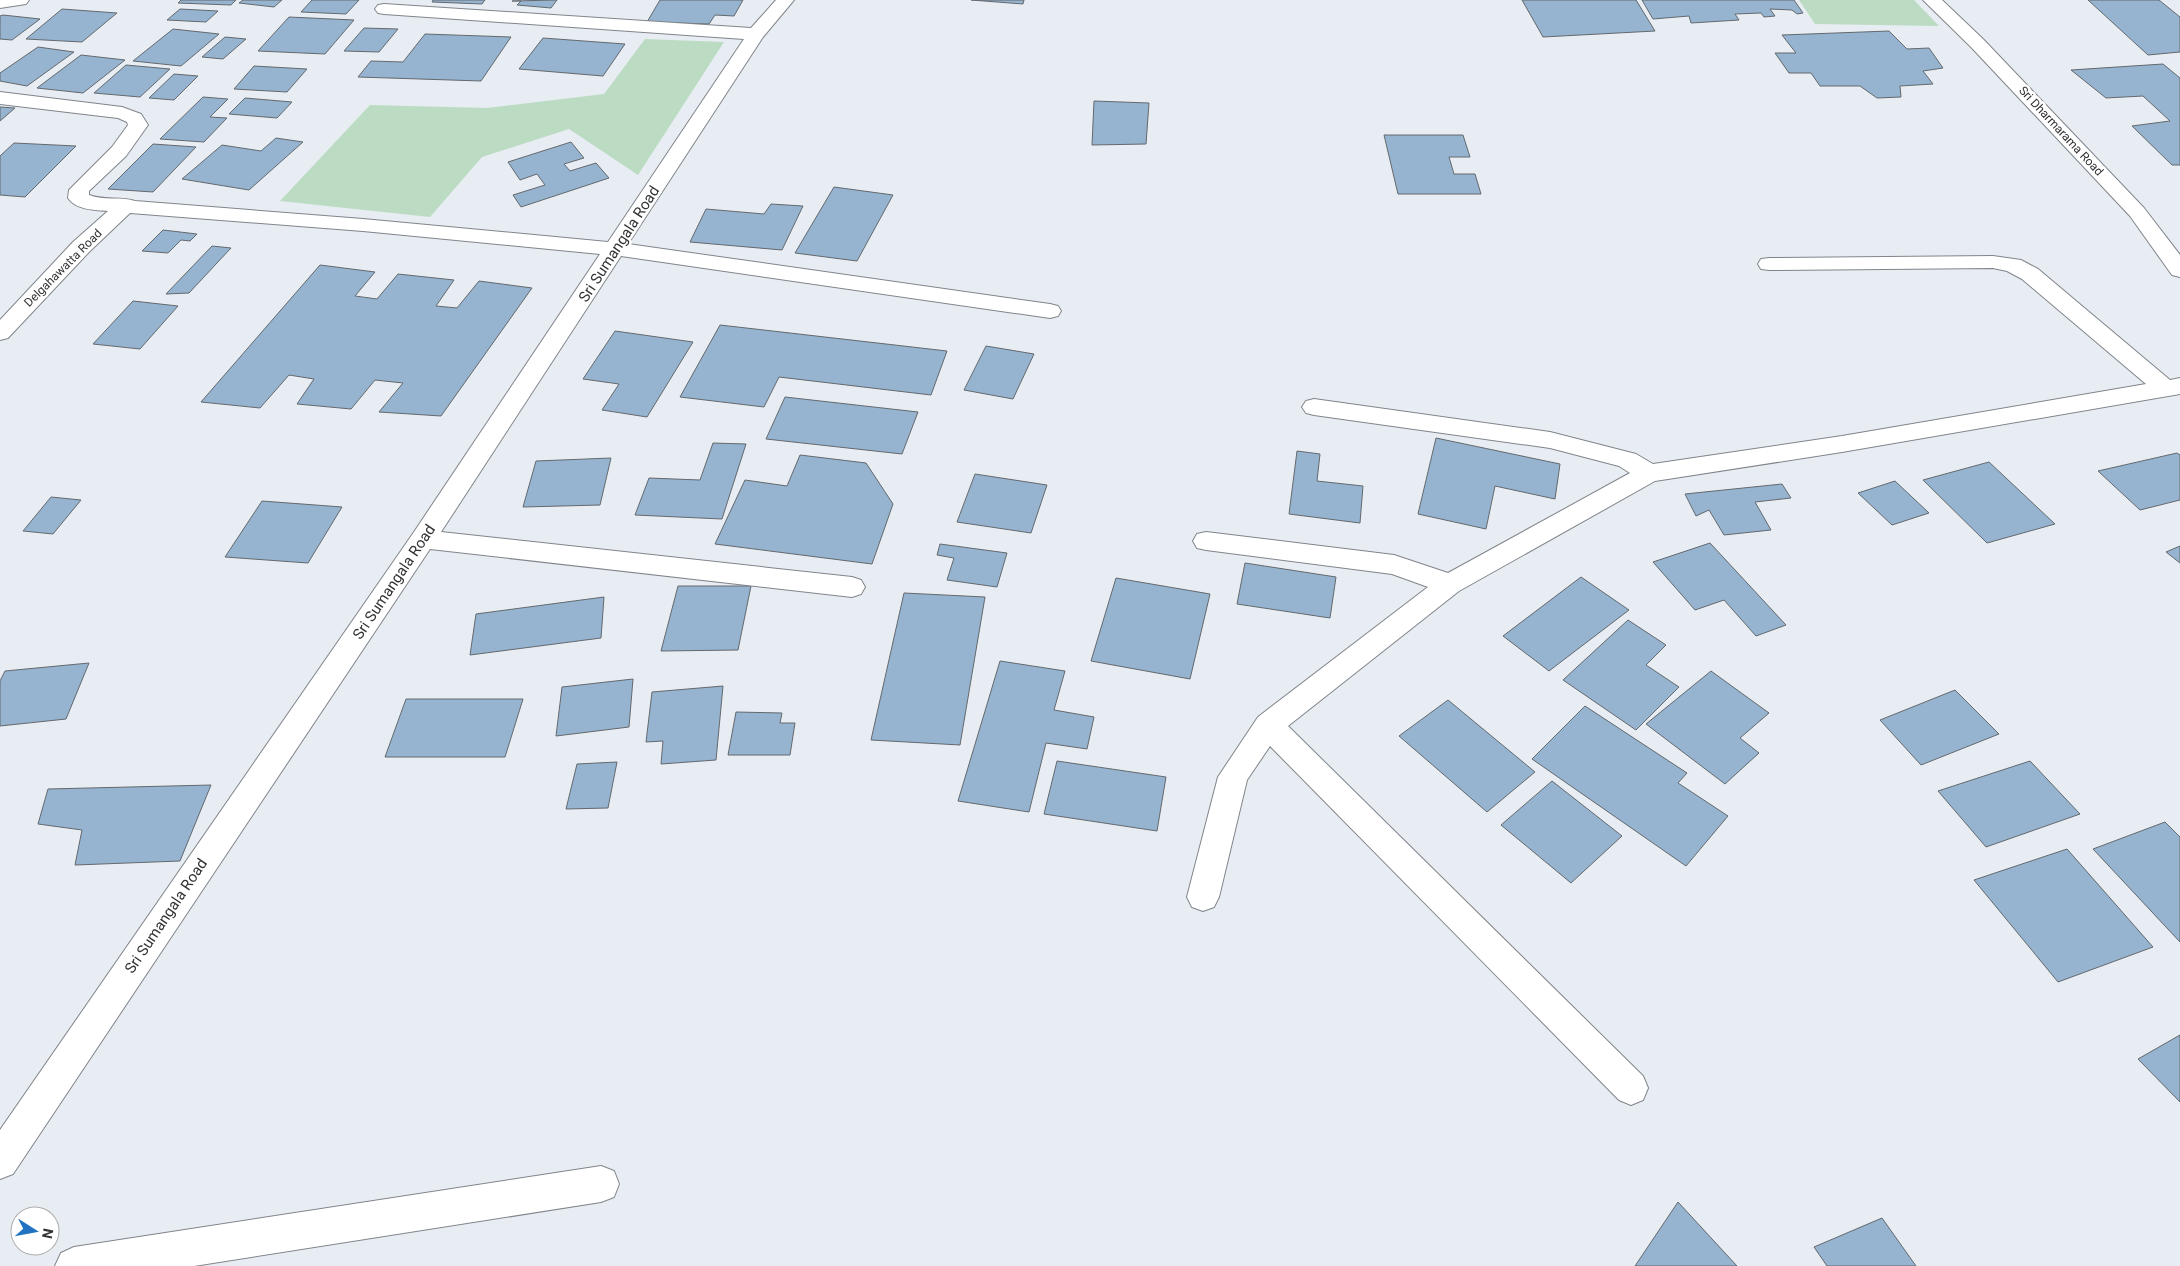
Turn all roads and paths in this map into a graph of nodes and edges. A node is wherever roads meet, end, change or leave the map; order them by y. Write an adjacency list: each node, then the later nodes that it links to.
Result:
1 (20, 0): 4 (street)
2 (785, 0): 6 (street, Sri Sumangala Road)
3 (1932, 0): 11 (street, Sri Dharmarama Road)
4 (0, 3)
5 (384, 9): 6 (street)
6 (756, 34): 9 (street, Sri Sumangala Road)
7 (0, 98): 8 (street)
8 (127, 205): 9 (street); 13 (street, Delgahawatta Road)
9 (616, 249): 12 (street); 17 (street, Sri Sumangala Road)
10 (1769, 264): 14 (street)
11 (2180, 270)
12 (1050, 311)
13 (0, 333)
14 (2172, 387): 16 (street)
15 (1314, 407): 16 (street)
16 (1649, 473): 19 (street)
17 (423, 539): 20 (street); 24 (street, Sri Sumangala Road)
18 (1206, 541): 19 (street)
19 (1450, 584): 21 (street)
20 (852, 587)
21 (1268, 725): 22 (street); 23 (street)
22 (1204, 897)
23 (1631, 1088)
24 (0, 1161)
25 (601, 1184): 26 (street)
26 (74, 1266)

